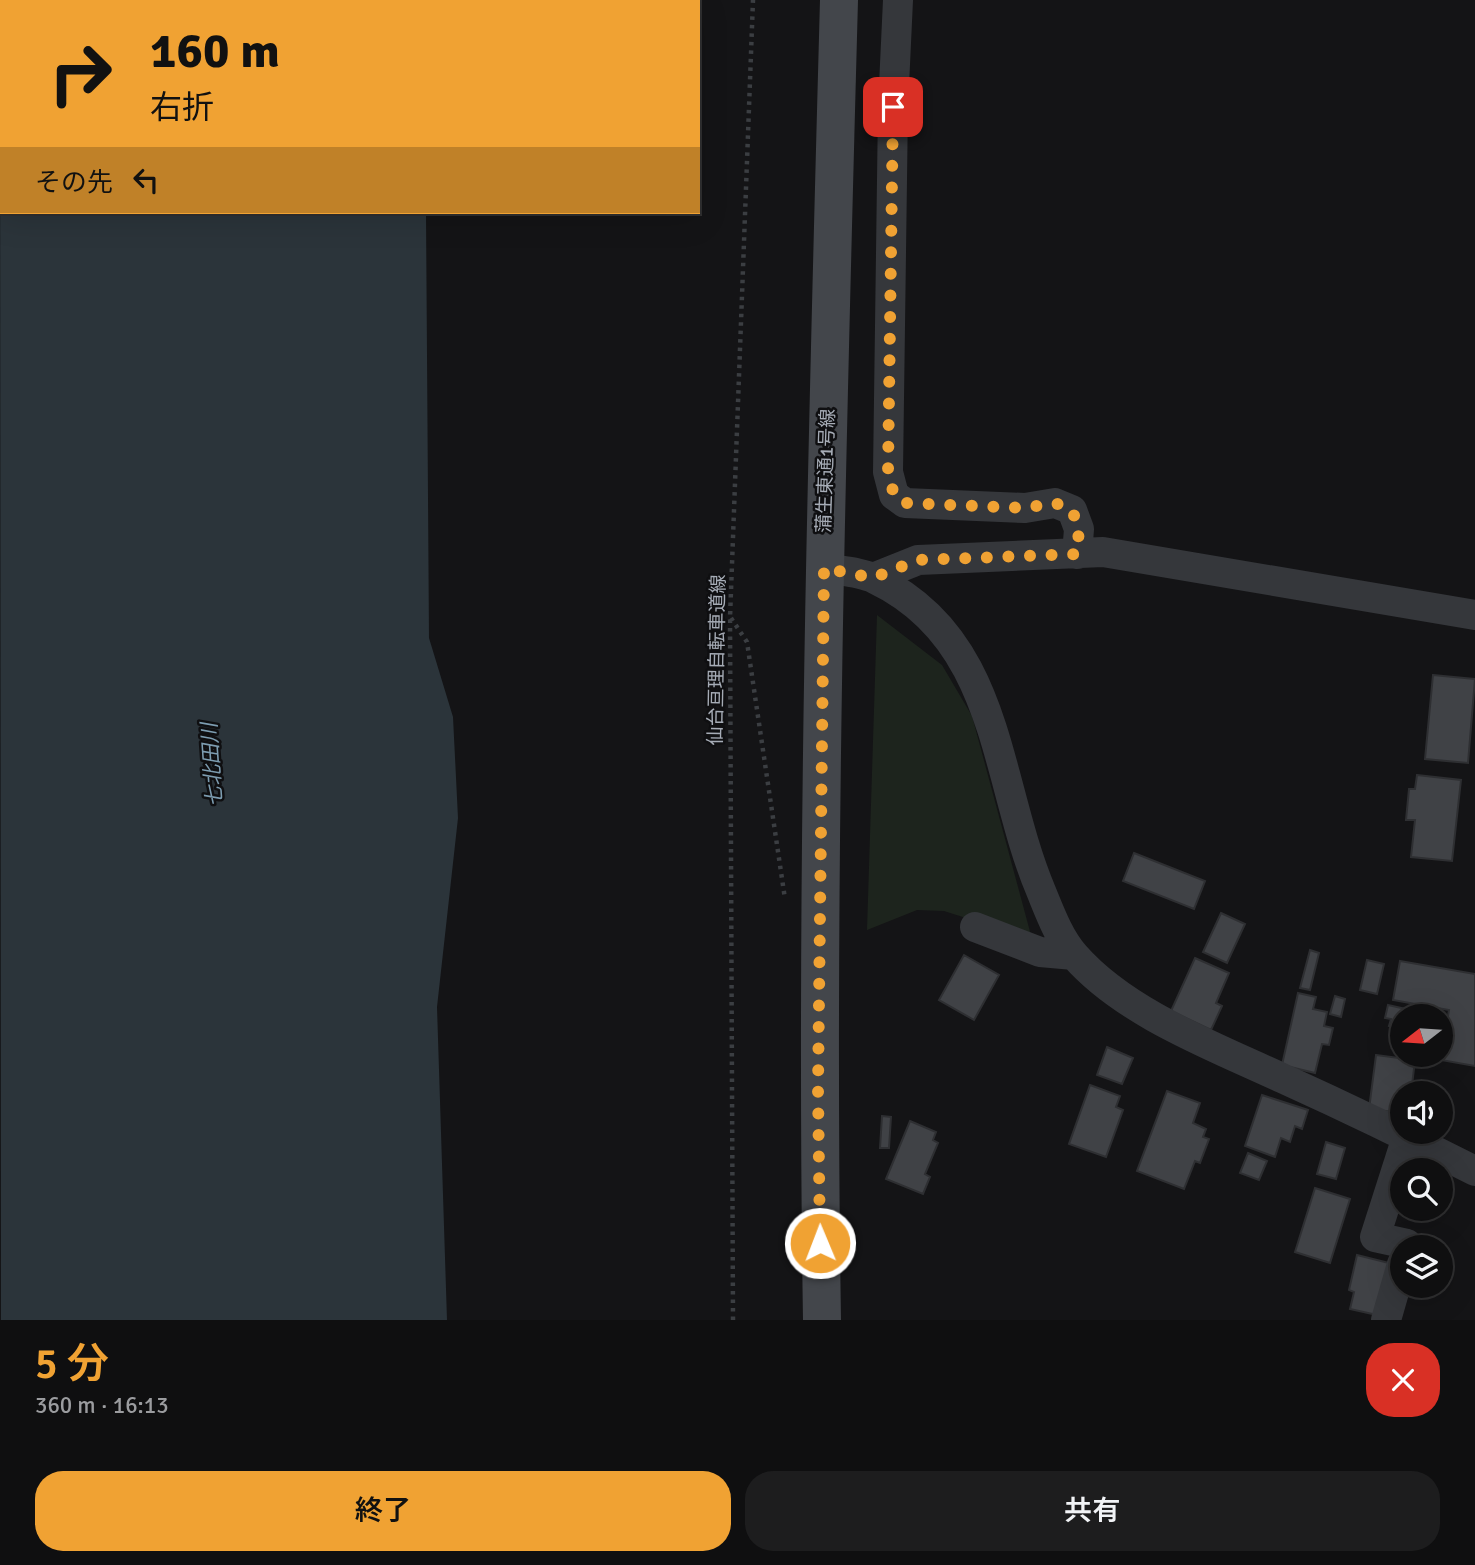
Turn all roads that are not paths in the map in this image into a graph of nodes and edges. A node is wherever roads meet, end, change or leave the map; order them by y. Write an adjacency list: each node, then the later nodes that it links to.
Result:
1 (839, 0): 4 (street, 蒲生東通1号線)
2 (898, 0): 3 (street)
3 (1077, 554): 5 (street); 6 (street)
4 (824, 568): 5 (street); 15 (street, 蒲生東通1号線)
5 (873, 578): 8 (street)
6 (1475, 615)
7 (975, 927): 8 (street)
8 (1074, 955): 9 (street)
9 (1390, 1128)
10 (1404, 1144): 13 (street)
11 (1423, 1144): 12 (street)
12 (1475, 1171)
13 (1390, 1240)
14 (1392, 1298): 16 (street)
15 (822, 1320)
16 (1386, 1320)

